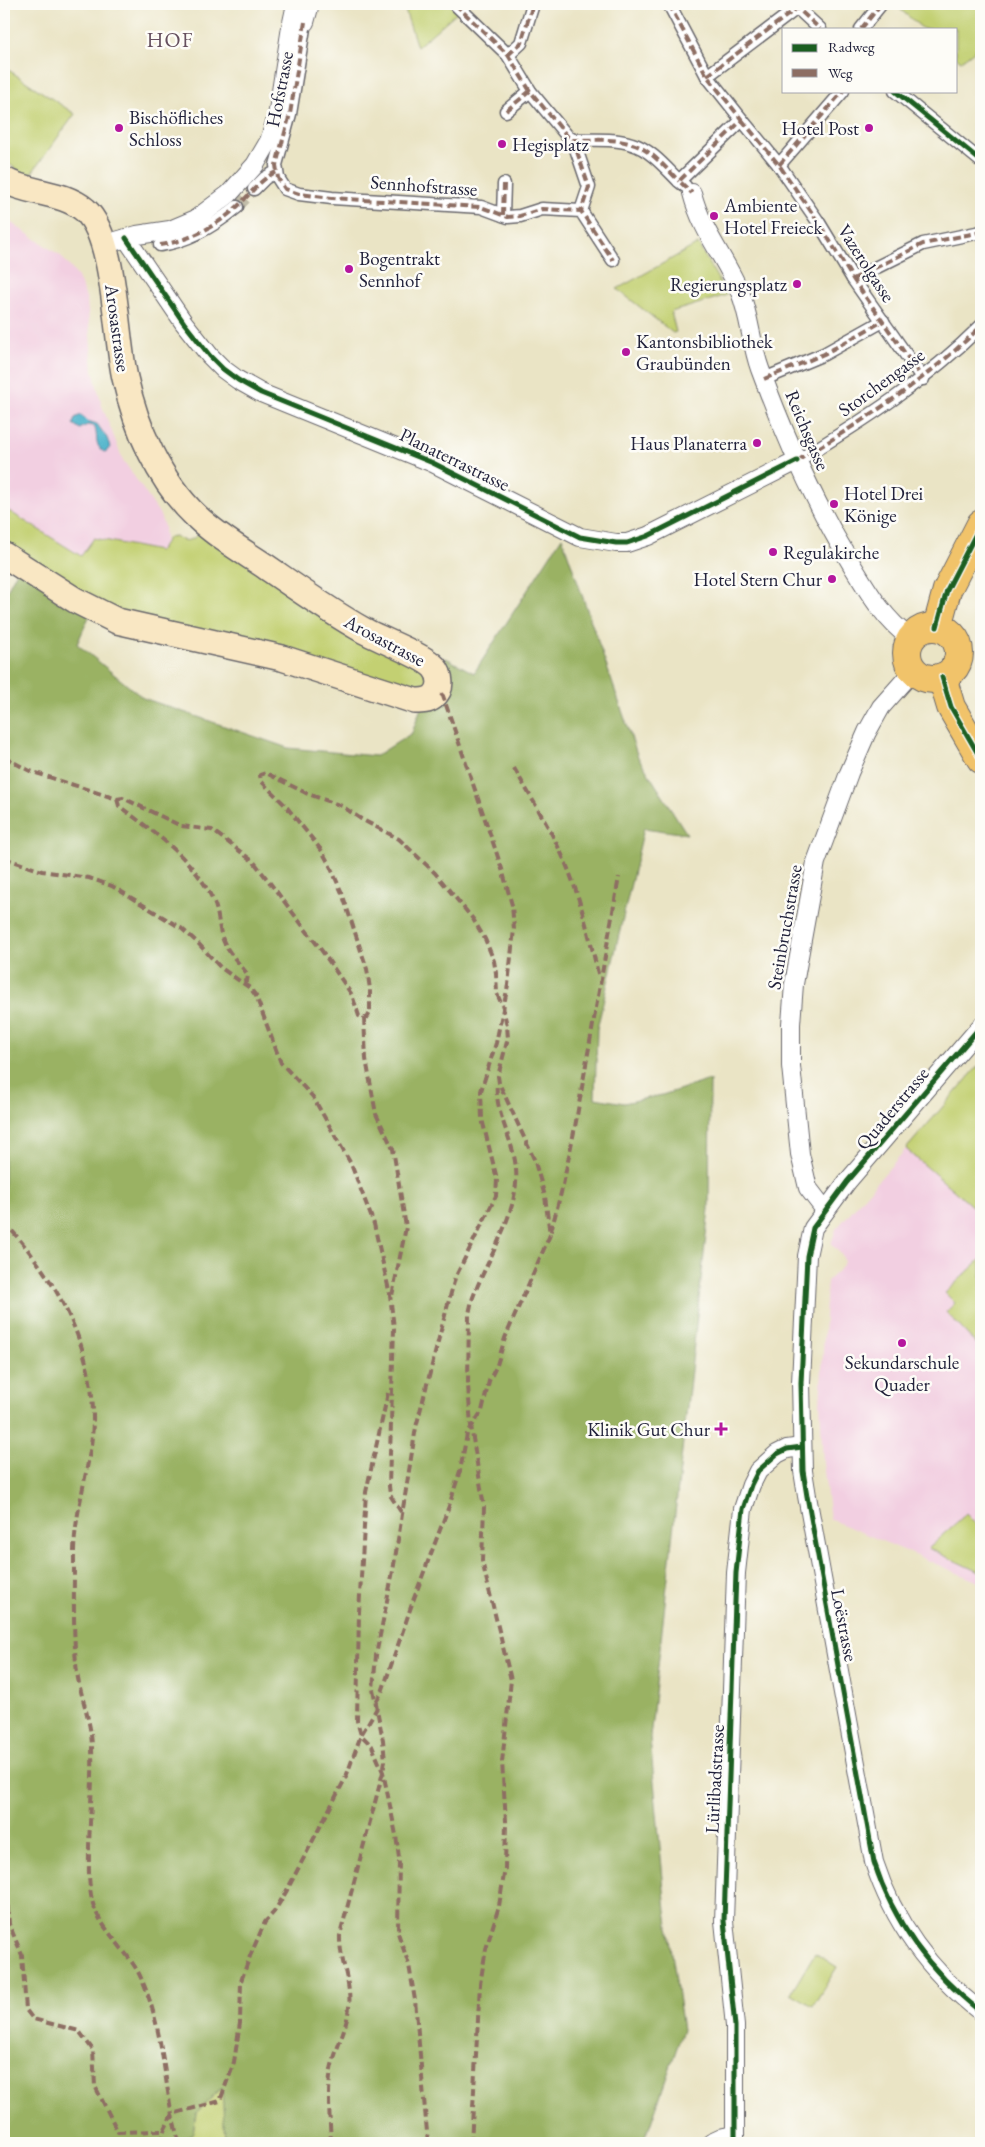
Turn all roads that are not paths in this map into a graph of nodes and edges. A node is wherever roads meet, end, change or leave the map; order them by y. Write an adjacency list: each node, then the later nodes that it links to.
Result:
1 (296, 4): 31 (street, Hofstrasse)
2 (310, 4): 8 (street)
3 (456, 4): 11 (street)
4 (533, 4): 11 (street)
5 (669, 4): 12 (street)
6 (881, 4): 10 (street)
7 (795, 6): 9 (street); 12 (street)
8 (306, 22): 21 (street)
9 (819, 28)
10 (862, 28)
11 (508, 55): 13 (street)
12 (707, 76): 17 (street)
13 (530, 91): 16 (street); 18 (street)
14 (843, 92): 20 (street)
15 (896, 92): 19 (street)
16 (506, 111)
17 (742, 120): 20 (street, Vazerolgasse); 23 (street)
18 (573, 140): 23 (street, Reichsgasse); 28 (street)
19 (981, 161)
20 (779, 166): 34 (street, Vazerolgasse)
21 (276, 172): 25 (street); 29 (street, Sennhofstrasse)
22 (4, 180): 31 (main road)
23 (679, 180): 26 (street, Reichsgasse)
24 (504, 184): 29 (street)
25 (254, 189)
26 (692, 193): 37 (street, Reichsgasse)
27 (237, 207): 32 (street)
28 (581, 211): 29 (street, Sennhofstrasse); 33 (street)
29 (503, 215)
30 (981, 232): 34 (street)
31 (115, 242): 39 (street, Planaterrastrasse); 41 (main road, Arosastrasse)
32 (160, 245)
33 (613, 260)
34 (853, 278): 35 (street, Vazerolgasse)
35 (883, 321): 37 (street); 38 (street, Vazerolgasse)
36 (981, 326): 38 (street, Storchengasse)
37 (764, 379): 39 (street, Reichsgasse)
38 (923, 379): 39 (street, Storchengasse)
39 (797, 462): 43 (street, Reichsgasse)
40 (981, 524): 42 (main road)
41 (4, 555)
42 (937, 627): 43 (main road); 45 (main road)
43 (911, 639): 44 (main road)
44 (914, 670): 45 (main road); 48 (street, Steinbruchstrasse)
45 (942, 677): 46 (main road)
46 (981, 759)
47 (981, 1026): 48 (street, Quaderstrasse)
48 (825, 1210): 49 (street, Loëstrasse)
49 (802, 1447): 50 (street, Loëstrasse); 51 (street, Lürlibadstrasse)
50 (980, 2008)
51 (734, 2139): 52 (street)
52 (711, 2143)

